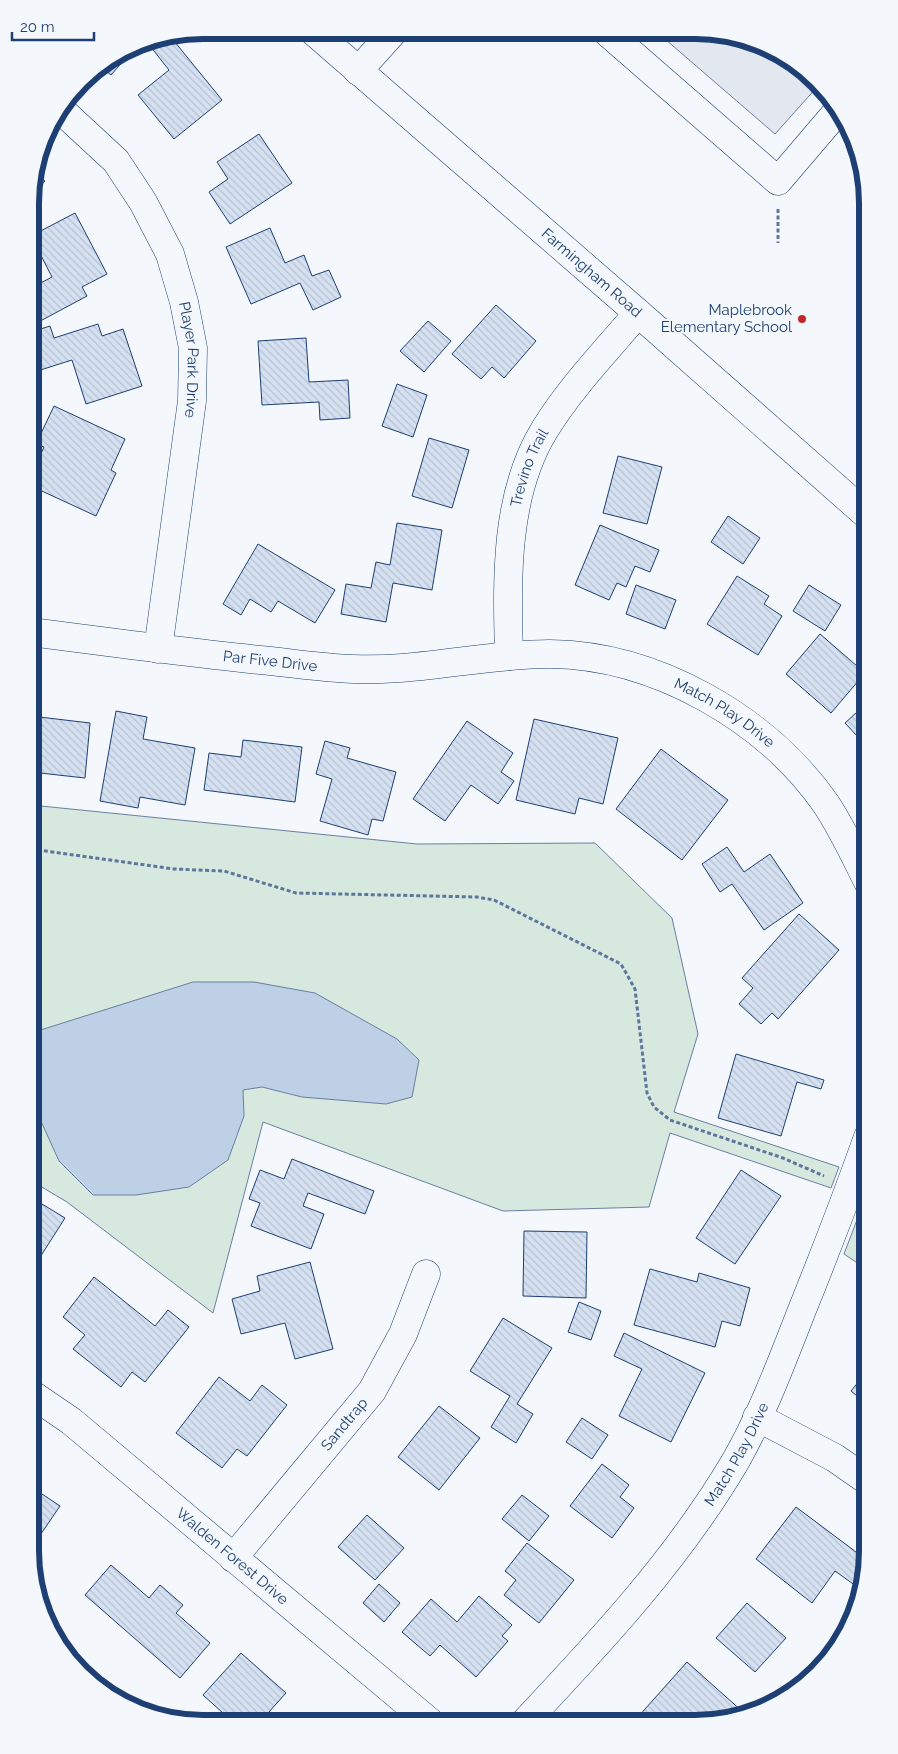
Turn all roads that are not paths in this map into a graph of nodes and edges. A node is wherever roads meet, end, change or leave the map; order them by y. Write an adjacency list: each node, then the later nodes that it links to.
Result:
1 (322, 39): 4 (street, Farmingham Road)
2 (387, 39): 4 (street)
3 (616, 39): 6 (street)
4 (358, 71): 7 (street, Farmingham Road)
5 (65, 114): 10 (street, Player Park Drive)
6 (834, 116)
7 (638, 313): 8 (street, Farmingham Road); 11 (street, Trevino Trail)
8 (859, 508)
9 (39, 633): 10 (street, Par Five Drive)
10 (158, 649): 11 (street, Par Five Drive)
11 (510, 656): 12 (street, Match Play Drive)
12 (859, 864)
13 (859, 1162): 16 (street, Match Play Drive)
14 (426, 1274): 18 (street, Sandtrap)
15 (39, 1399): 18 (street, Walden Forest Drive)
16 (757, 1417): 17 (street); 20 (street, Match Play Drive)
17 (859, 1475)
18 (233, 1558): 19 (street, Walden Forest Drive)
19 (421, 1715)
20 (532, 1715)

